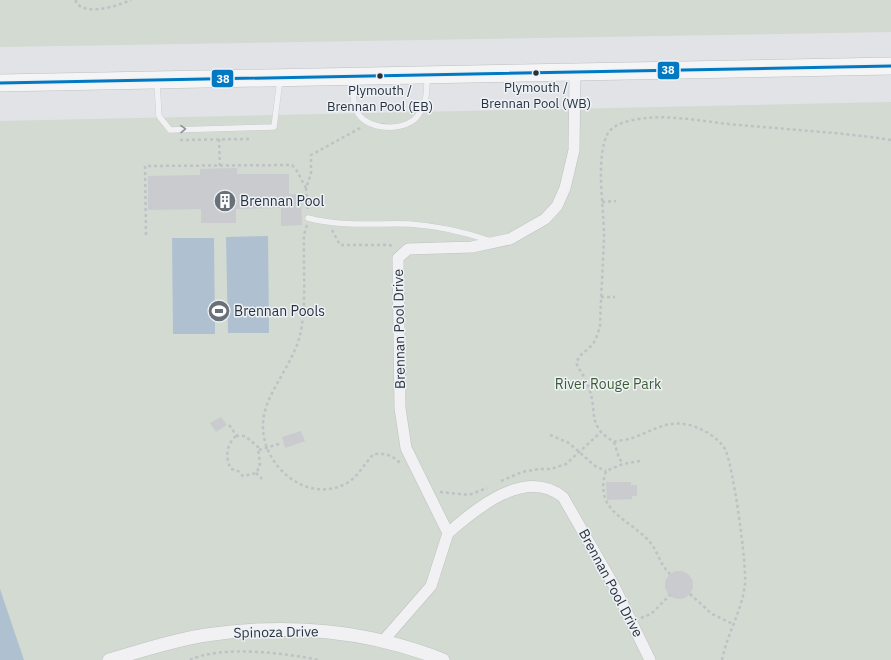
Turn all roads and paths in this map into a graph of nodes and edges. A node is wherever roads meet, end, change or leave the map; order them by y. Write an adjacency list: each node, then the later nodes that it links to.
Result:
1 (76, 0): 2 (path)
2 (131, 0)
3 (891, 66): 4 (main road)
4 (575, 72): 5 (main road); 22 (street, Brennan Pool Drive)
5 (427, 75): 6 (main road); 10 (lane)
6 (352, 77): 7 (main road); 10 (lane)
7 (280, 78): 8 (main road); 8 (lane, one-way to 7)
8 (156, 80): 9 (main road)
9 (0, 83)
10 (369, 123): 16 (path)
11 (250, 139): 13 (path)
12 (180, 140): 13 (path)
13 (219, 140): 15 (path)
14 (891, 140): 18 (path)
15 (220, 167): 16 (path); 21 (path)
16 (306, 188): 19 (path)
17 (616, 201): 18 (path)
18 (602, 202): 24 (path)
19 (308, 218): 20 (lane); 32 (path)
20 (328, 223): 22 (lane); 23 (path)
21 (146, 235)
22 (495, 242): 23 (street, Brennan Pool Drive)
23 (403, 253): 42 (street, Brennan Pool Drive)
24 (601, 297): 25 (path); 27 (path)
25 (615, 297)
26 (229, 424): 29 (path)
27 (601, 432): 30 (path); 34 (path)
28 (550, 435): 34 (path)
29 (237, 436): 33 (path); 39 (path)
30 (614, 442): 36 (path); 49 (path)
31 (282, 443): 32 (path)
32 (267, 448): 33 (path); 37 (path)
33 (259, 450): 39 (path)
34 (579, 452): 38 (path); 41 (path)
35 (640, 461): 36 (path)
36 (623, 464): 38 (path)
37 (404, 468)
38 (606, 471): 45 (path)
39 (256, 473): 40 (path)
40 (262, 479)
41 (495, 484)
42 (424, 485): 43 (path); 44 (street, Brennan Pool Drive)
43 (490, 487)
44 (448, 533): 48 (street, Brennan Pool Drive); 50 (street)
45 (670, 574)
46 (690, 594): 49 (path)
47 (670, 596): 48 (path)
48 (632, 623): 55 (street, Brennan Pool Drive)
49 (733, 624): 56 (path)
50 (383, 641): 51 (street, Spinoza Drive); 54 (street, Spinoza Drive)
51 (109, 660)
52 (190, 660): 53 (path)
53 (319, 660)
54 (443, 660)
55 (650, 660)
56 (722, 660)

